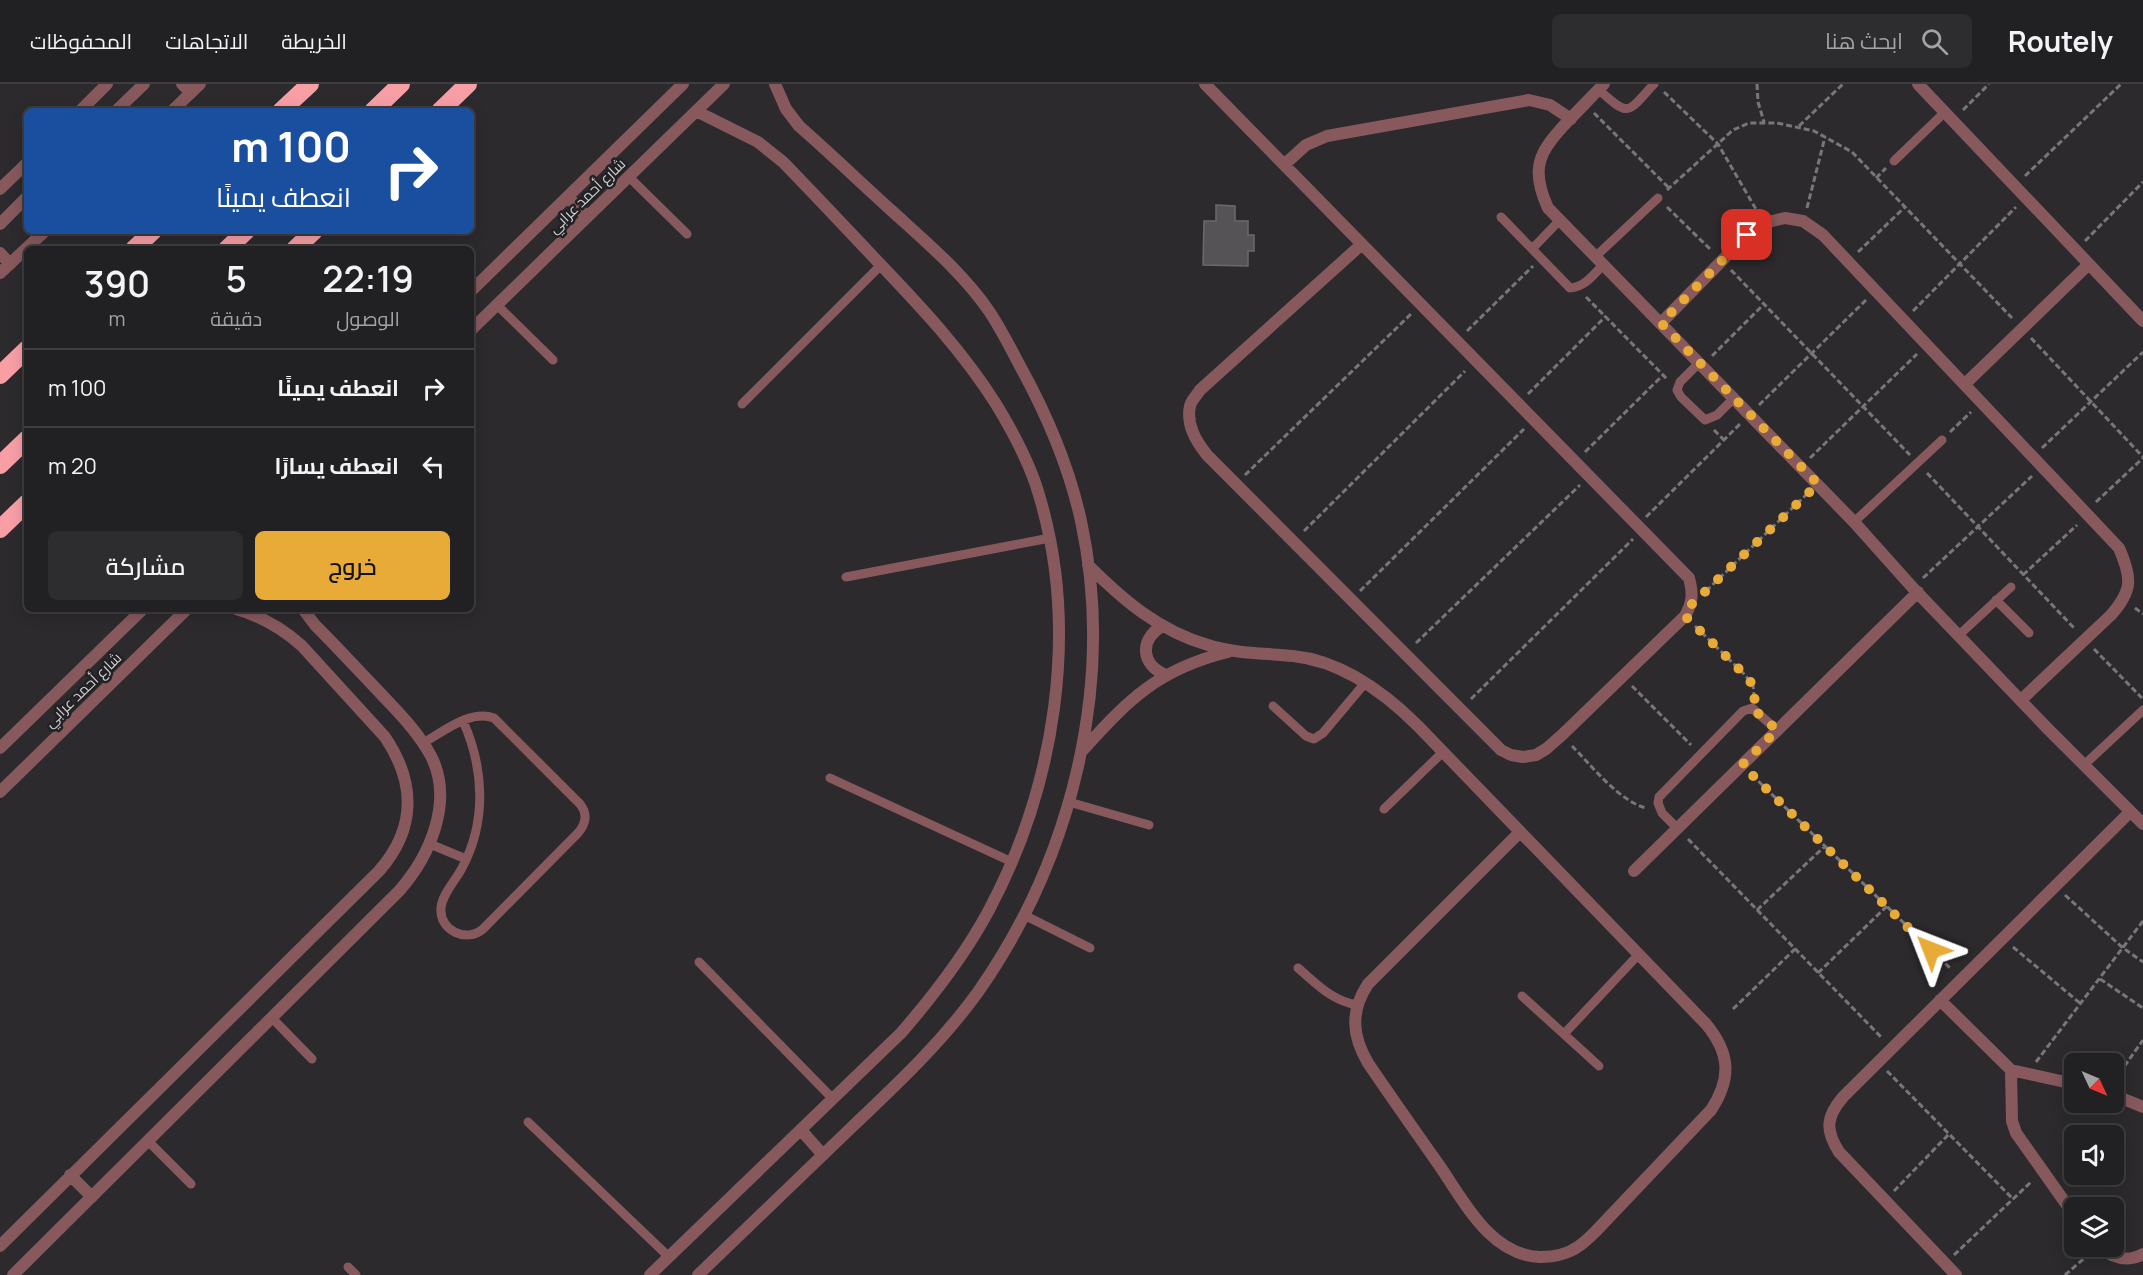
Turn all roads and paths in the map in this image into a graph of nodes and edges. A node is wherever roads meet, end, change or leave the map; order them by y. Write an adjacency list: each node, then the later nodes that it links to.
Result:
1 (107, 84): 20 (street)
2 (144, 84): 21 (street)
3 (309, 84): 23 (highway)
4 (401, 84): 24 (highway)
5 (468, 84): 25 (highway)
6 (683, 84): 41 (street)
7 (724, 84): 26 (street, شارع أحمد عرابي)
8 (775, 84): 124 (street)
9 (1205, 84): 34 (street)
10 (1654, 84): 17 (lane)
11 (1757, 84): 29 (path)
12 (1843, 84): 30 (path)
13 (1918, 84): 27 (street)
14 (1989, 84): 27 (path)
15 (2121, 84): 38 (path)
16 (191, 87): 22 (street)
17 (1601, 87): 19 (street)
18 (1664, 92): 32 (path)
19 (1585, 104): 28 (street); 39 (path)
20 (83, 108)
21 (119, 108)
22 (174, 108)
23 (284, 108)
24 (376, 108)
25 (443, 108)
26 (696, 111): 36 (street, شارع أحمد عرابي); 73 (street)
27 (1949, 116): 33 (lane); 38 (street)
28 (1571, 119): 34 (street); 48 (street)
29 (1764, 122): 30 (path); 32 (path)
30 (1798, 126): 31 (path)
31 (1825, 137): 45 (path); 49 (path)
32 (1718, 144): 39 (path); 50 (path)
33 (1894, 161)
34 (1286, 164): 57 (street)
35 (24, 166): 40 (street)
36 (629, 177): 46 (street, شارع أحمد عرابي); 56 (lane)
37 (2143, 183): 63 (path)
38 (2015, 186): 43 (street)
39 (1669, 188): 42 (path)
40 (0, 189)
41 (568, 197): 46 (street); 75 (street)
42 (1658, 198): 67 (lane); 68 (path)
43 (2026, 198): 63 (street); 71 (path)
44 (24, 200): 51 (street)
45 (1905, 207): 69 (path); 71 (path)
46 (587, 217): 78 (street, شارع أحمد عرابي)
47 (1501, 217): 62 (lane)
48 (1559, 221): 62 (lane); 67 (street)
49 (1803, 221): 50 (street); 69 (street)
50 (1764, 223): 68 (street)
51 (0, 224)
52 (42, 234): 58 (street)
53 (150, 234): 59 (highway)
54 (243, 234): 60 (highway)
55 (311, 234): 61 (highway)
56 (687, 234)
57 (1362, 244): 79 (street); 114 (street)
58 (29, 246)
59 (137, 246)
60 (230, 246)
61 (298, 246)
62 (1532, 249): 66 (lane)
63 (2076, 250): 72 (street)
64 (24, 251): 70 (street)
65 (0, 253): 70 (street)
66 (1541, 258): 76 (lane); 86 (path)
67 (1599, 261): 76 (lane); 83 (street)
68 (1722, 261): 77 (path); 83 (street)
69 (1848, 261): 81 (street)
70 (10, 264): 74 (street)
71 (1960, 264): 81 (path); 85 (path)
72 (2089, 264): 82 (street); 85 (street)
73 (881, 265): 100 (lane); 122 (street)
74 (0, 273)
75 (474, 288)
76 (1577, 288): 80 (path)
77 (1764, 304): 92 (path); 102 (path)
78 (497, 305): 84 (street, شارع أحمد عرابي); 90 (lane)
79 (1421, 305): 86 (street); 114 (path)
80 (1606, 316): 94 (path); 101 (path)
81 (1904, 320): 87 (street)
82 (2143, 321)
83 (1661, 323): 92 (street)
84 (474, 327)
85 (2022, 329): 95 (street); 98 (path)
86 (1456, 341): 91 (street)
87 (1927, 345): 95 (street); 102 (path)
88 (24, 352): 93 (highway)
89 (2143, 352): 98 (path)
90 (553, 360)
91 (1475, 361): 101 (street); 123 (path)
92 (1701, 365): 96 (lane); 97 (street)
93 (0, 375)
94 (1663, 375): 96 (path); 108 (path)
95 (1965, 384): 99 (street)
96 (1677, 390): 97 (lane)
97 (1734, 398): 112 (street)
98 (2090, 401): 106 (path); 107 (path)
99 (1981, 402): 104 (path); 106 (street)
100 (742, 404)
101 (1518, 404): 103 (street)
102 (1863, 407): 109 (path); 112 (path)
103 (1533, 419): 108 (street); 129 (path)
104 (1942, 440): 109 (lane)
105 (24, 442): 110 (highway)
106 (2032, 457): 111 (street)
107 (2143, 458): 117 (path)
108 (1575, 462): 113 (street)
109 (1917, 463): 118 (lane); 119 (path)
110 (0, 465)
111 (2042, 466): 117 (street); 119 (path)
112 (1800, 467): 115 (street)
113 (1589, 476): 121 (street); 141 (path)
114 (1236, 484): 123 (street)
115 (1818, 484): 118 (street); 131 (path)
116 (24, 506): 120 (highway)
117 (2086, 514): 125 (path); 139 (street)
118 (1854, 522): 128 (street)
119 (1978, 527): 125 (path); 128 (path)
120 (0, 529)
121 (1643, 530): 131 (street); 149 (path)
122 (1050, 538): 126 (lane); 174 (street)
123 (1293, 541): 129 (street)
124 (1088, 565): 136 (street); 156 (street)
125 (2023, 575): 127 (path); 139 (path)
126 (846, 577)
127 (2011, 586): 130 (lane)
128 (1915, 590): 138 (street); 152 (street)
129 (1351, 600): 141 (street)
130 (1996, 600): 137 (lane); 138 (lane)
131 (1688, 610): 143 (street); 148 (path)
132 (140, 612): 155 (street)
133 (184, 612): 162 (street, شارع أحمد عرابي)
134 (244, 612): 218 (street)
135 (305, 612): 154 (street)
136 (1162, 626): 140 (street); 142 (street)
137 (2028, 633)
138 (1959, 635): 146 (street)
139 (2085, 640): 145 (path); 146 (street)
140 (1232, 651): 142 (street); 144 (street)
141 (1404, 654): 149 (street)
142 (1166, 675): 156 (street)
143 (1623, 676): 153 (street); 158 (path)
144 (1365, 683): 147 (lane); 157 (street)
145 (2143, 699)
146 (2021, 700): 160 (street)
147 (1273, 706)
148 (1752, 708): 152 (lane); 158 (lane)
149 (1460, 710): 153 (street)
150 (2143, 711): 160 (lane)
151 (463, 721): 154 (lane); 173 (lane); 173 (lane)
152 (1777, 730): 159 (street)
153 (1562, 735): 164 (path)
154 (423, 743): 171 (street)
155 (0, 748)
156 (1082, 751): 163 (street)
157 (1443, 752): 165 (lane); 170 (street)
158 (1701, 754): 164 (lane)
159 (1742, 765): 169 (street); 172 (path)
160 (2084, 765): 166 (street)
161 (830, 778): 174 (lane)
162 (0, 792)
163 (1068, 802): 168 (lane); 179 (street)
164 (1660, 808): 169 (lane)
165 (1384, 810)
166 (2130, 812): 167 (street); 176 (street)
167 (2143, 824)
168 (1149, 825)
169 (1678, 829): 175 (street); 178 (path)
170 (1520, 832): 185 (street); 195 (street)
171 (430, 844): 173 (lane); 198 (street)
172 (1825, 846): 177 (path); 178 (path)
173 (466, 859)
174 (1012, 862): 209 (street)
175 (1634, 871)
176 (2055, 886): 181 (street); 183 (path)
177 (1887, 906): 189 (path); 190 (path)
178 (1757, 909): 184 (path)
179 (1024, 915): 182 (lane); 216 (street)
180 (2143, 921): 183 (path)
181 (2002, 939): 190 (street); 194 (path)
182 (1090, 948)
183 (2123, 948): 187 (path); 191 (path)
184 (1795, 949): 189 (path); 197 (path)
185 (1639, 954): 195 (street); 199 (lane)
186 (699, 962): 209 (lane)
187 (2143, 962)
188 (1298, 968): 195 (lane)
189 (1818, 973): 201 (path)
190 (1961, 979): 193 (street)
191 (2100, 979): 194 (path); 196 (path)
192 (1522, 996): 199 (lane)
193 (1940, 1000): 201 (street); 206 (street)
194 (2081, 1004): 207 (path)
195 (1357, 1005)
196 (2143, 1008)
197 (1733, 1009)
198 (272, 1018): 202 (lane); 215 (street)
199 (1564, 1034): 204 (lane)
200 (2143, 1040): 205 (path)
201 (1892, 1048): 203 (street)
202 (312, 1059)
203 (1878, 1062): 214 (path); 222 (street)
204 (1599, 1066)
205 (2124, 1067)
206 (2011, 1070): 207 (street); 217 (street)
207 (2028, 1073): 208 (street)
208 (2064, 1082)
209 (833, 1099): 213 (street)
210 (2124, 1099): 211 (street)
211 (2143, 1107)
212 (528, 1122): 226 (lane)
213 (801, 1130): 216 (street); 226 (street)
214 (1949, 1134): 221 (path); 222 (path)
215 (148, 1141): 219 (lane); 220 (street)
216 (823, 1155): 234 (street)
217 (2042, 1172): 221 (path); 223 (street)
218 (70, 1175): 220 (street); 224 (street)
219 (192, 1184)
220 (92, 1197): 231 (street)
221 (2012, 1198): 229 (path)
222 (1885, 1200): 229 (street)
223 (2064, 1202)
224 (0, 1246)
225 (2143, 1254): 228 (street)
226 (669, 1257): 233 (street)
227 (2086, 1257): 236 (path)
228 (2116, 1257)
229 (1945, 1263): 235 (street)
230 (348, 1267): 232 (lane)
231 (18, 1273)
232 (356, 1275)
233 (650, 1275)
234 (698, 1275)
235 (1956, 1275)
236 (2065, 1275)

